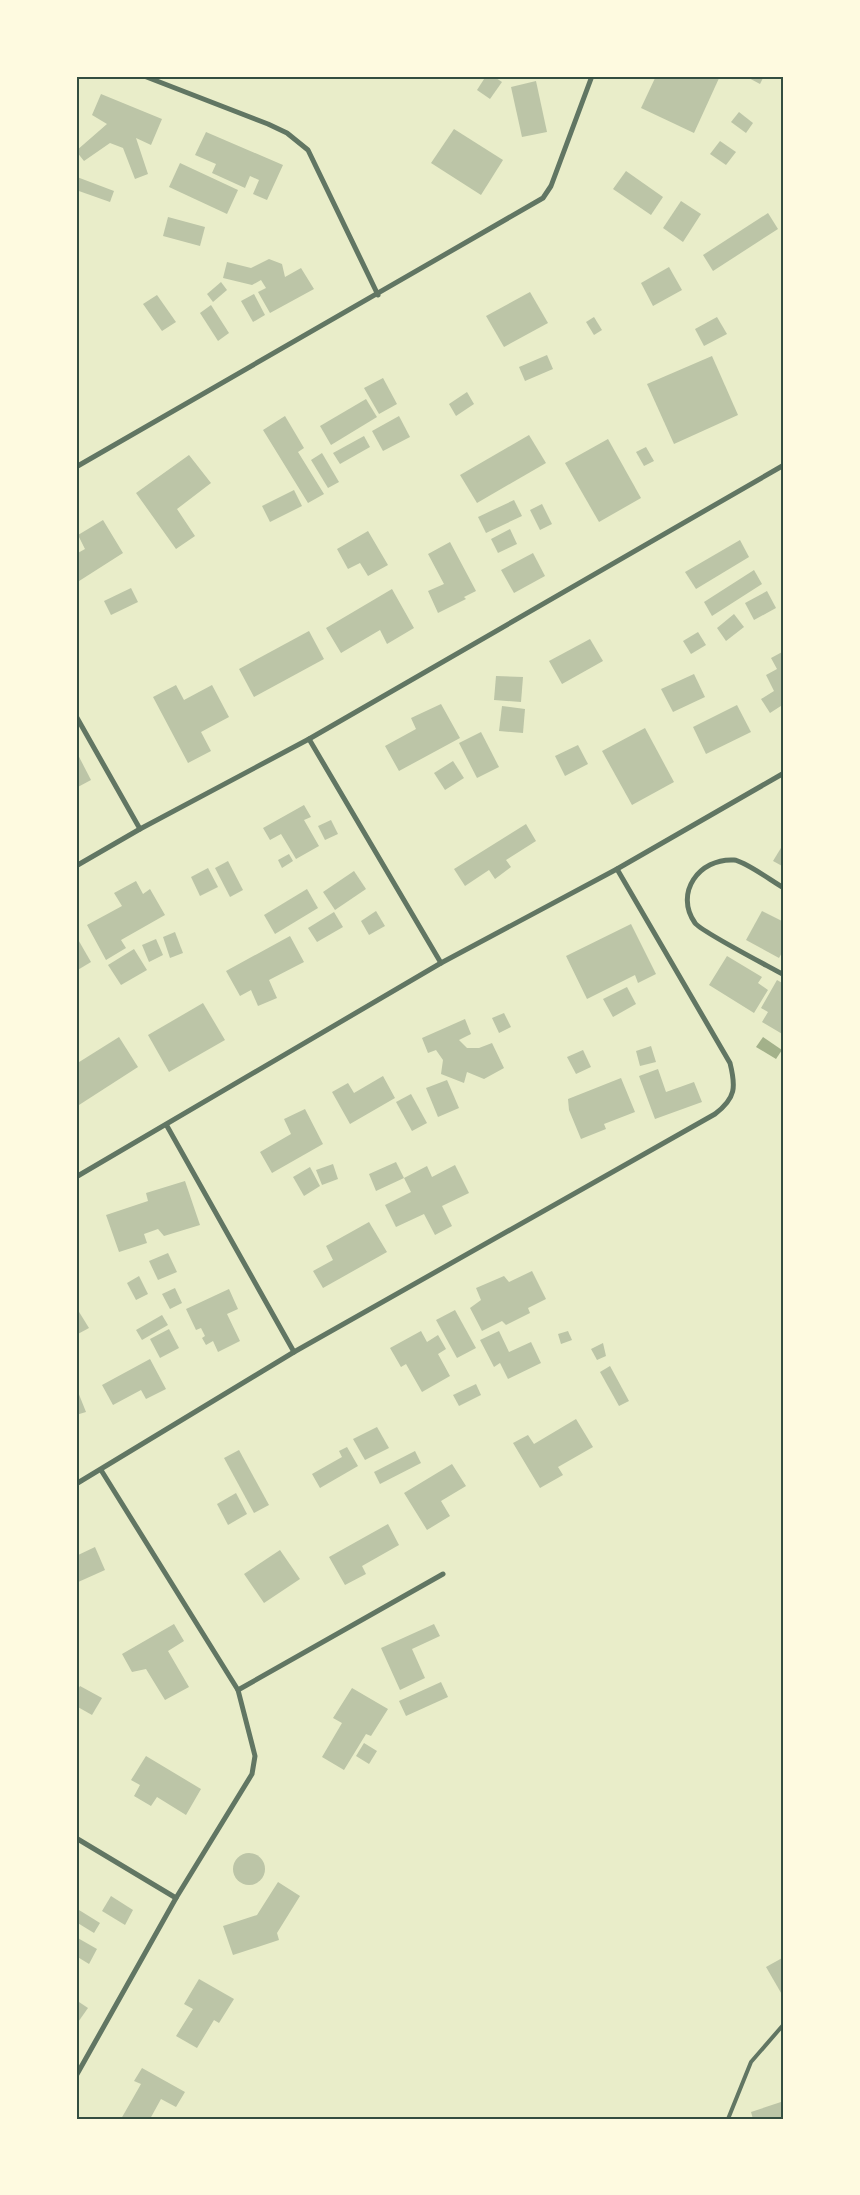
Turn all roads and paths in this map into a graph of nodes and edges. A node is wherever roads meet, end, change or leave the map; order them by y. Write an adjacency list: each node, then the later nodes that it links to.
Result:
1 (144, 76): 3 (street)
2 (592, 76): 3 (street)
3 (378, 295): 5 (street)
4 (784, 465): 7 (street)
5 (76, 467)
6 (76, 716): 9 (street)
7 (308, 740): 9 (street); 13 (street)
8 (784, 773): 11 (street)
9 (140, 829): 10 (street)
10 (76, 866)
11 (617, 869): 13 (street); 17 (street)
12 (784, 888): 14 (street)
13 (441, 964): 15 (street)
14 (784, 975)
15 (167, 1126): 16 (street); 17 (street)
16 (76, 1177)
17 (294, 1352): 18 (street)
18 (101, 1470): 19 (street); 21 (street)
19 (76, 1484)
20 (444, 1574): 21 (street)
21 (238, 1690): 23 (street)
22 (76, 1838): 23 (street)
23 (176, 1898): 25 (street)
24 (784, 2024): 26 (lane)
25 (76, 2076)
26 (728, 2119)

